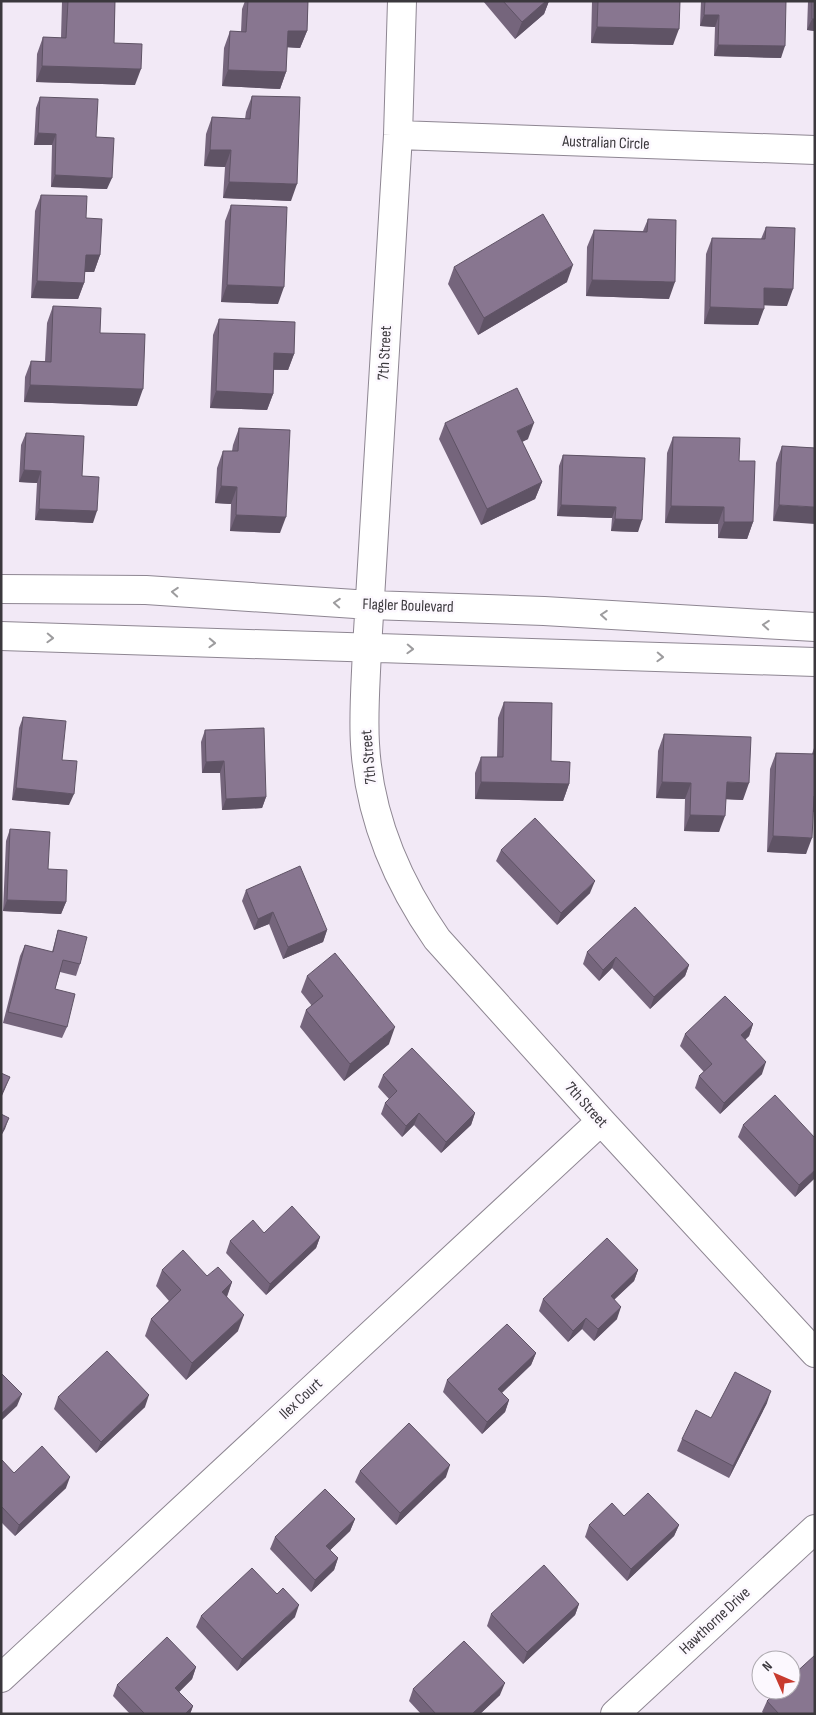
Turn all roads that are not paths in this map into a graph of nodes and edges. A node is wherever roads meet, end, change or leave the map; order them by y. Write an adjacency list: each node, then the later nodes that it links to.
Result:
1 (402, 1): 2 (street, 7th Street)
2 (398, 135): 3 (street, Australian Circle); 5 (street, 7th Street)
3 (815, 150)
4 (1, 589): 5 (street, Flagler Boulevard, one-way to 4)
5 (370, 605): 6 (street, Flagler Boulevard, one-way to 5); 8 (street, 7th Street)
6 (815, 627)
7 (1, 636): 8 (street, one-way to 8)
8 (367, 648): 9 (street, one-way to 9); 10 (street, 7th Street)
9 (815, 662)
10 (600, 1121): 11 (street, 7th Street); 13 (street, Ilex Court)
11 (815, 1352)
12 (815, 1529): 14 (street, Hawthorne Drive)
13 (1, 1678)
14 (616, 1714)

